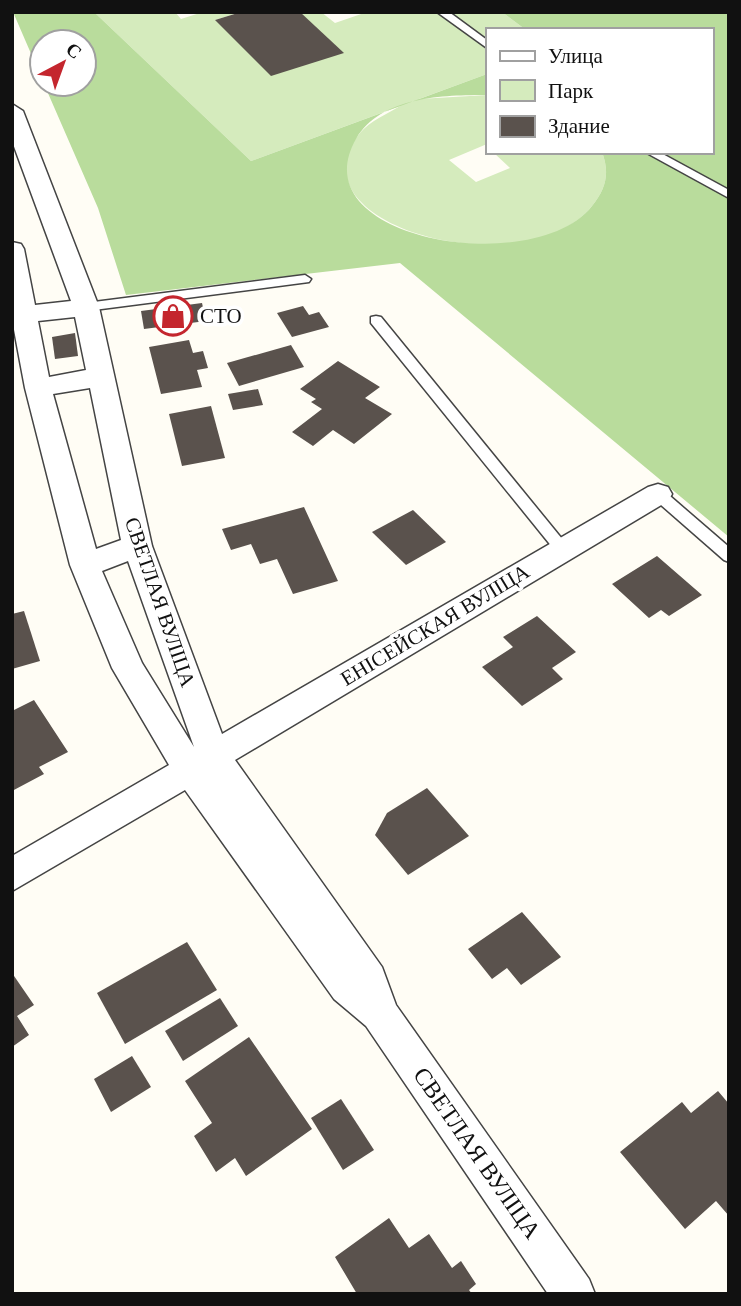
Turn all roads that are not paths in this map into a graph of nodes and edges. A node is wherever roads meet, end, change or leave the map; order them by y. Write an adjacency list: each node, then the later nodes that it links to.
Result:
1 (442, 12): 2 (lane)
2 (486, 44)
3 (12, 112): 8 (street, СВЕТЛАЯ ВУЛІЦА)
4 (654, 154): 5 (lane)
5 (729, 195)
6 (12, 249): 9 (street, СВЕТЛАЯ ВУЛІЦА)
7 (305, 279): 8 (lane)
8 (86, 307): 9 (street); 11 (street, СВЕТЛАЯ ВУЛІЦА)
9 (24, 315): 12 (street, СВЕТЛАЯ ВУЛІЦА)
10 (376, 320): 15 (lane)
11 (99, 377): 12 (street); 14 (street, СВЕТЛАЯ ВУЛІЦА)
12 (38, 388): 17 (street, СВЕТЛАЯ ВУЛІЦА)
13 (658, 494): 15 (street, ЕНІСЕЙСКАЯ ВУЛІЦА); 16 (lane)
14 (136, 546): 17 (street); 18 (street, СВЕТЛАЯ ВУЛІЦА)
15 (562, 549): 18 (street, ЕНІСЕЙСКАЯ ВУЛІЦА)
16 (729, 556)
17 (85, 565): 18 (street, СВЕТЛАЯ ВУЛІЦА)
18 (202, 763): 19 (street, ЕНІСЕЙСКАЯ ВУЛІЦА); 20 (street, СВЕТЛАЯ ВУЛІЦА)
19 (12, 875)
20 (574, 1294)

